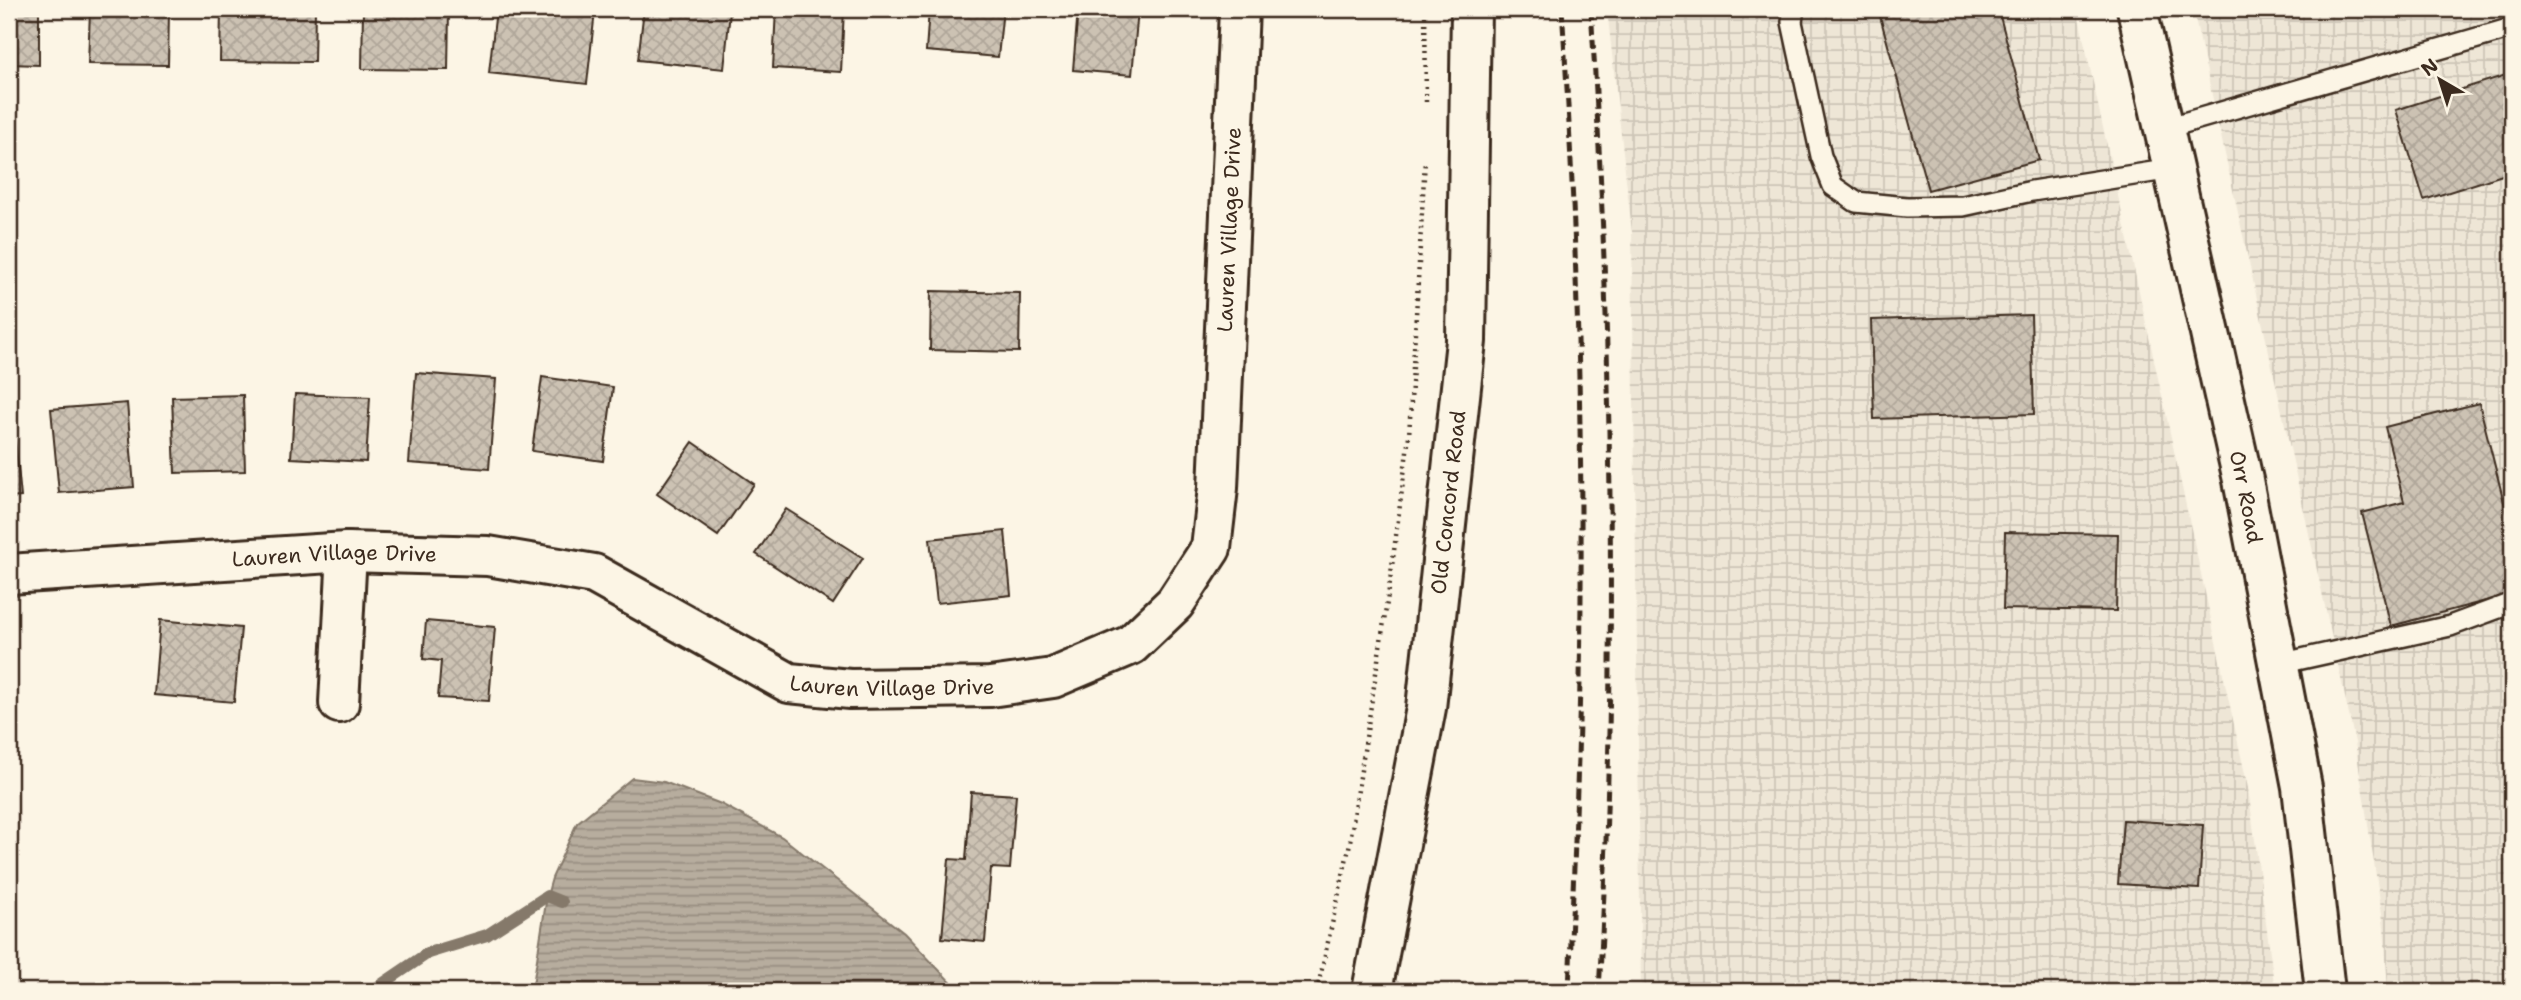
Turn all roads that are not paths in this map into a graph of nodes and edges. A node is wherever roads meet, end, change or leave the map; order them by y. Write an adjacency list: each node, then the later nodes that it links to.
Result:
1 (1239, 9): 8 (street, Lauren Village Drive)
2 (1471, 9): 13 (street, Old Concord Road)
3 (1794, 9): 7 (lane)
4 (2137, 9): 6 (street, Orr Road)
5 (2512, 28): 6 (lane)
6 (2163, 129): 7 (street, Orr Road)
7 (2172, 169): 11 (street, Orr Road)
8 (347, 552): 9 (street, Lauren Village Drive); 12 (street)
9 (9, 574)
10 (2512, 603): 11 (lane)
11 (2279, 664): 14 (street, Orr Road)
12 (340, 703)
13 (1372, 991)
14 (2325, 991)

